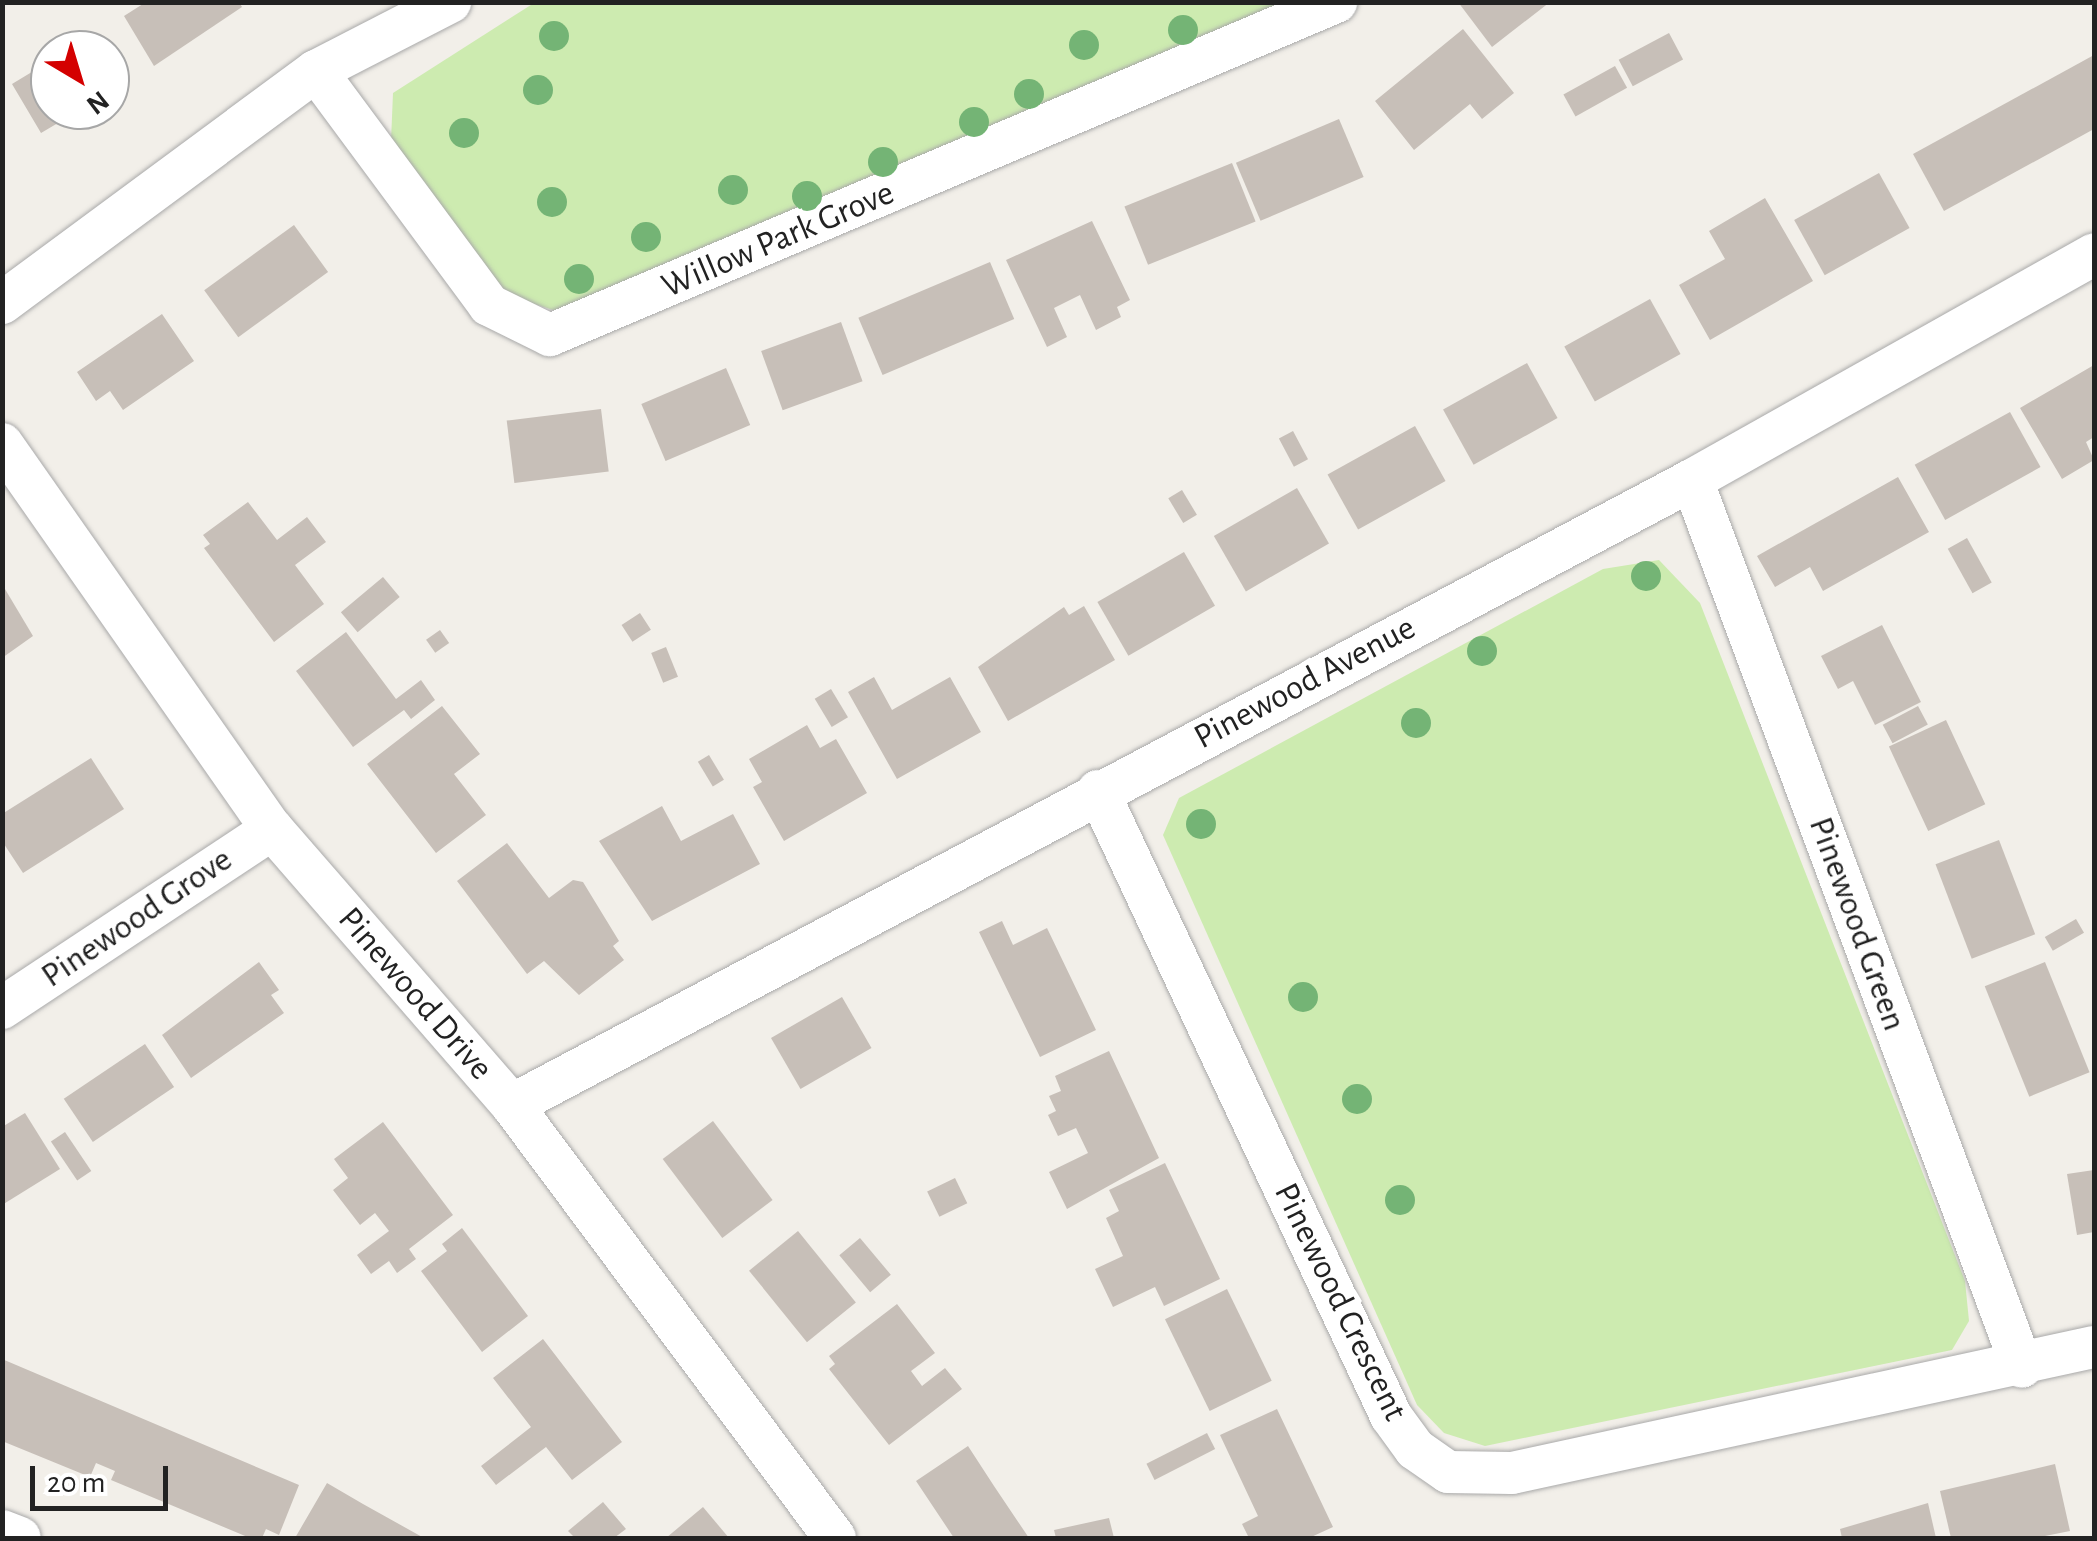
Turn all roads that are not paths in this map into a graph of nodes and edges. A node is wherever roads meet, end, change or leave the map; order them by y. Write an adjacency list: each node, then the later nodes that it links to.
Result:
1 (450, 2): 3 (street)
2 (1336, 2): 3 (street, Willow Park Grove)
3 (316, 71): 5 (street)
4 (2094, 254): 7 (street, Pinewood Avenue)
5 (2, 303)
6 (2, 444): 9 (street, Pinewood Drive)
7 (1692, 480): 8 (street, Pinewood Avenue); 13 (street, Pinewood Green)
8 (1098, 791): 11 (street, Pinewood Avenue); 13 (street, Pinewood Crescent)
9 (272, 828): 10 (street, Pinewood Grove); 11 (street, Pinewood Drive)
10 (2, 1008)
11 (512, 1105): 16 (street, Pinewood Drive)
12 (2094, 1348): 13 (street, Pinewood Crescent)
13 (2022, 1368)
14 (2, 1531): 15 (street)
15 (20, 1538)
16 (836, 1538)

